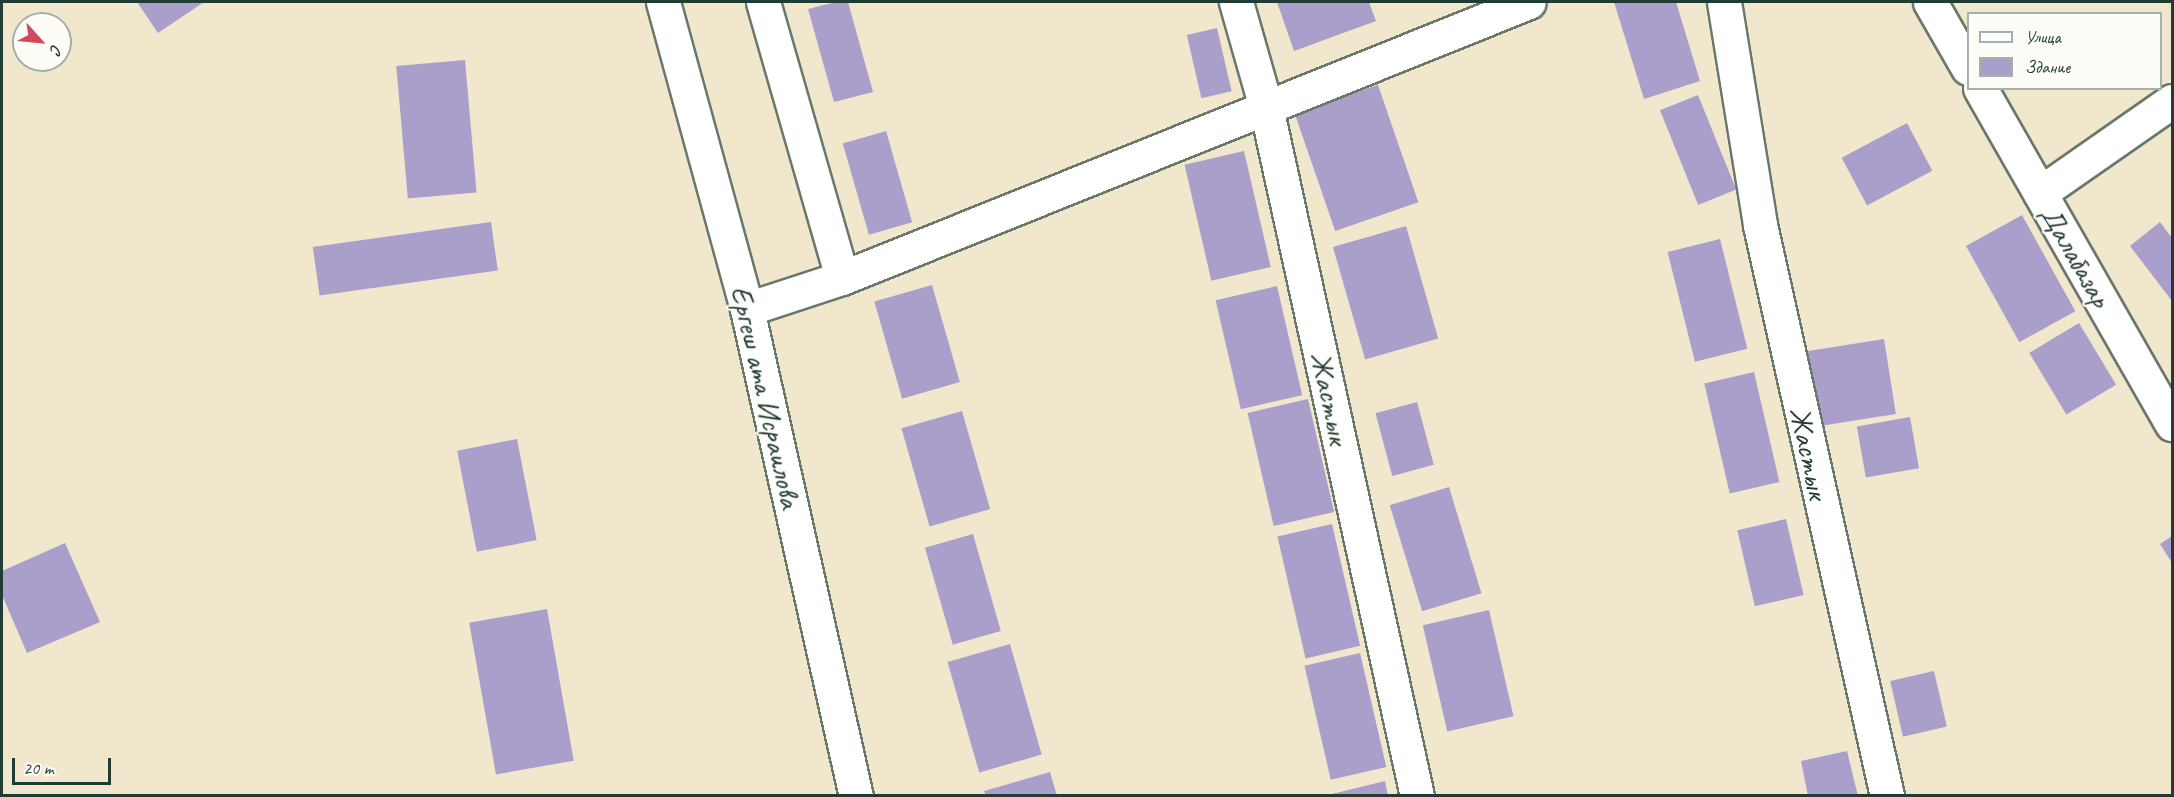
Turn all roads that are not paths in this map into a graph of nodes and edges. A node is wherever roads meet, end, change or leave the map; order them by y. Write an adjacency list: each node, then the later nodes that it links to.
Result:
1 (663, 2): 13 (street, Ергеш ата Исраилова)
2 (763, 2): 12 (street)
3 (1236, 2): 10 (street, Жастык)
4 (1529, 2): 10 (street)
5 (1724, 2): 17 (street, Жастык)
6 (1930, 2): 7 (street)
7 (1967, 66)
8 (1981, 90): 11 (street, Далабазар)
9 (2172, 101): 11 (street)
10 (1266, 107): 12 (street); 16 (street, Жастык)
11 (2040, 193): 14 (street, Далабазар)
12 (842, 278): 13 (street)
13 (747, 309): 15 (street, Ергеш ата Исраилова)
14 (2172, 424)
15 (856, 795)
16 (1417, 795)
17 (1887, 795)

